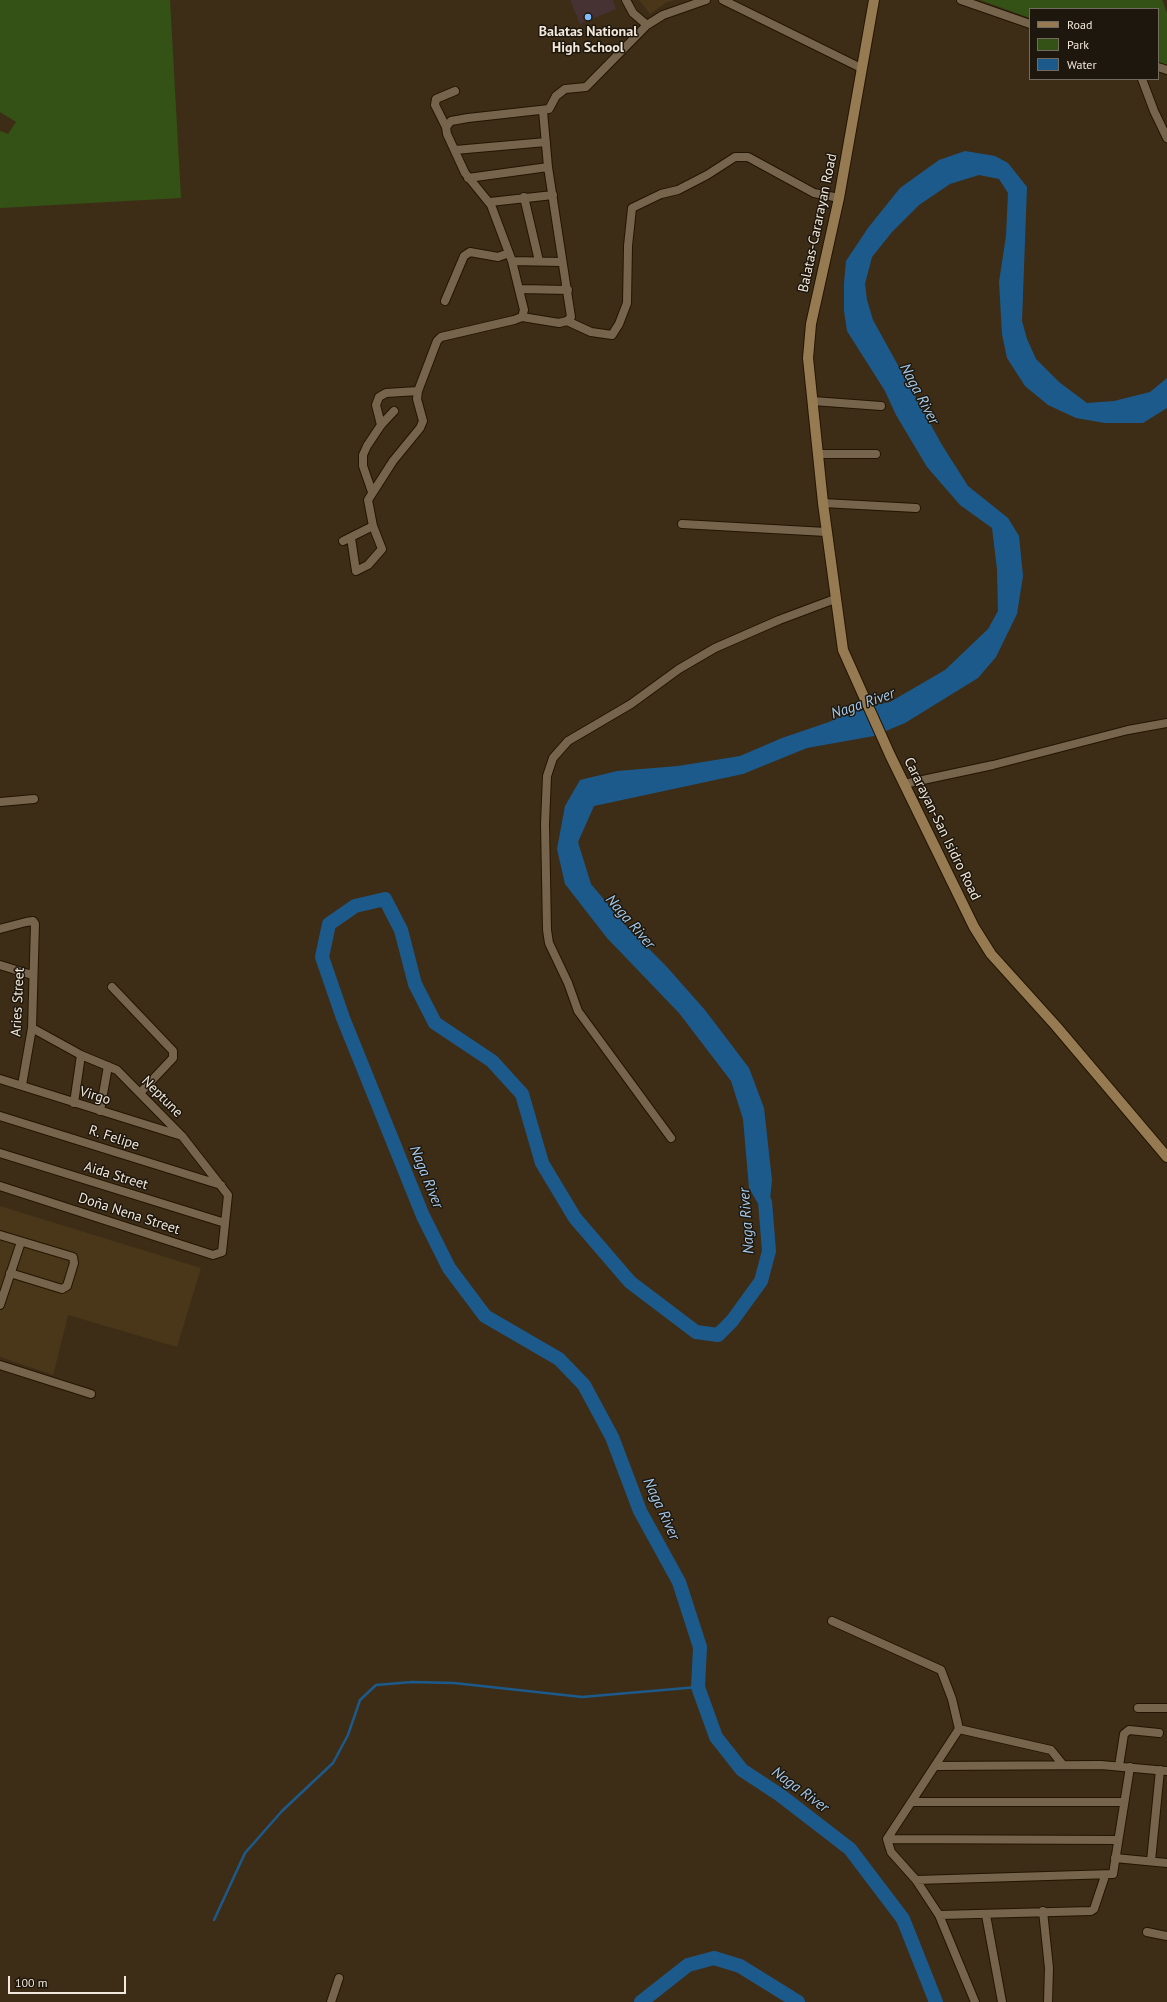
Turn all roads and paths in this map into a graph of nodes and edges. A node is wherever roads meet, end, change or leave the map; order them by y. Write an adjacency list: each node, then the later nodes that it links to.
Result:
1 (626, 0): 7 (street)
2 (706, 0): 7 (street)
3 (723, 0): 8 (street)
4 (874, 0): 8 (main road, Balatas-Cararayan Road)
5 (961, 0): 6 (street)
6 (1029, 24)
7 (647, 25): 11 (street)
8 (861, 68): 20 (main road, Balatas-Cararayan Road)
9 (1142, 80): 13 (street)
10 (455, 91): 12 (street)
11 (543, 111): 12 (street); 14 (street)
12 (446, 127): 15 (street)
13 (1167, 138)
14 (546, 142): 15 (street); 16 (street)
15 (455, 150): 17 (street)
16 (548, 167): 17 (street); 18 (street)
17 (468, 178): 21 (street)
18 (553, 195): 19 (street); 24 (street)
19 (524, 197): 21 (street); 23 (street)
20 (839, 198): 29 (street); 31 (main road, Balatas-Cararayan Road)
21 (490, 202): 22 (street)
22 (510, 257): 23 (street); 25 (street); 27 (street)
23 (538, 261): 24 (street)
24 (562, 262): 26 (street)
25 (520, 289): 26 (street); 28 (street)
26 (568, 290): 29 (street)
27 (445, 302)
28 (522, 317): 29 (street); 30 (street)
29 (567, 321)
30 (418, 391): 34 (street); 37 (street)
31 (813, 401): 32 (street); 35 (main road, Balatas-Cararayan Road)
32 (881, 406)
33 (394, 411): 34 (street)
34 (381, 425): 37 (street)
35 (818, 454): 36 (street); 38 (main road, Cararayan-San Isidro Road)
36 (876, 454)
37 (372, 492): 41 (street)
38 (823, 503): 39 (street); 42 (main road, Cararayan-San Isidro Road)
39 (916, 508)
40 (682, 524): 42 (street)
41 (373, 526): 41 (street)
42 (826, 532): 43 (main road, Cararayan-San Isidro Road)
43 (835, 599): 45 (main road, Cararayan-San Isidro Road); 62 (street)
44 (1167, 722): 45 (street)
45 (904, 784): 64 (main road, Cararayan-San Isidro Road)
46 (34, 799): 47 (street)
47 (0, 802)
48 (0, 929): 50 (street, Aries Street)
49 (0, 965): 50 (street)
50 (32, 975): 52 (street, Aries Street)
51 (112, 987): 57 (street)
52 (32, 1028): 53 (street, Neptune); 56 (street, Aries Street)
53 (81, 1055): 54 (street, Neptune); 58 (street)
54 (108, 1066): 57 (street, Neptune); 59 (street)
55 (0, 1079): 56 (street, Virgo)
56 (22, 1085): 58 (street, Virgo)
57 (140, 1093): 61 (street, Neptune)
58 (74, 1103): 59 (street, Virgo)
59 (100, 1111): 61 (street, Virgo)
60 (0, 1116): 65 (street, R. Felipe)
61 (182, 1136): 65 (street, Neptune)
62 (671, 1138)
63 (0, 1153): 67 (street, Aida Street)
64 (1167, 1157)
65 (221, 1185): 67 (street, Neptune)
66 (0, 1186): 67 (street, Doña Nena Street)
67 (225, 1223)
68 (0, 1236): 69 (street)
69 (21, 1242): 70 (street); 70 (street)
70 (10, 1273): 71 (street)
71 (0, 1305)
72 (0, 1365): 73 (street)
73 (91, 1394)
74 (832, 1621): 77 (street)
75 (1138, 1708): 76 (street)
76 (1167, 1708)
77 (959, 1729): 79 (street); 80 (street)
78 (1159, 1733): 81 (street)
79 (1063, 1765): 80 (street); 81 (street)
80 (935, 1766): 84 (street)
81 (1119, 1766): 82 (street)
82 (1130, 1767): 83 (street); 85 (street)
83 (1163, 1771): 89 (street)
84 (912, 1802): 85 (street); 86 (street)
85 (1123, 1802): 87 (street)
86 (888, 1839): 87 (street); 92 (street)
87 (1118, 1840): 88 (street)
88 (1115, 1858): 89 (street); 91 (street)
89 (1151, 1861): 90 (street)
90 (1167, 1863)
91 (1105, 1876): 92 (street); 93 (street)
92 (916, 1880): 94 (street)
93 (1043, 1911): 95 (street); 102 (street)
94 (939, 1915): 95 (street); 100 (street)
95 (986, 1915): 101 (street)
96 (1147, 1932): 97 (street)
97 (1167, 1936)
98 (339, 1978): 99 (street)
99 (331, 2002)
100 (974, 2002)
101 (1002, 2002)
102 (1048, 2002)

